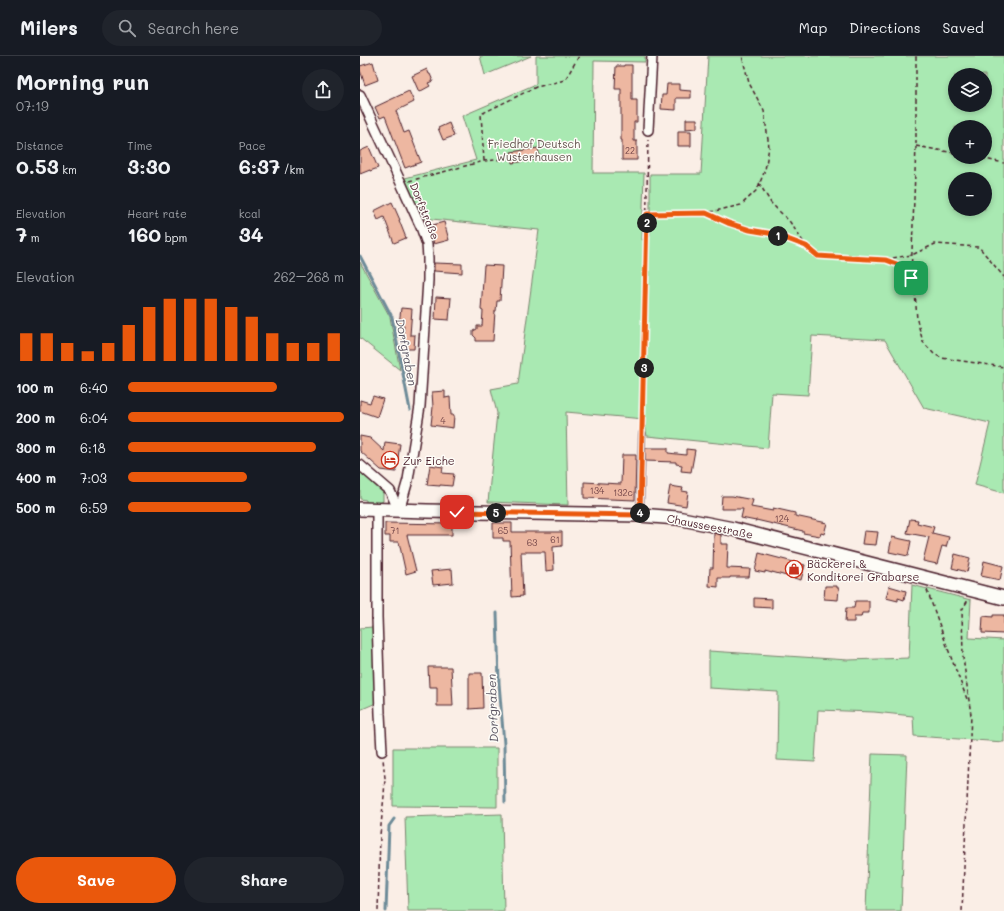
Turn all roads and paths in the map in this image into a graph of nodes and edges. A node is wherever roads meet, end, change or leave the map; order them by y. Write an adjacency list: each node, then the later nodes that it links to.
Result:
1 (579, 56): 11 (path)
2 (652, 56): 6 (street)
3 (742, 56): 14 (path)
4 (916, 56): 7 (path)
5 (360, 95): 13 (street, Dorfstraße)
6 (648, 130): 16 (path)
7 (916, 146): 8 (path); 18 (path)
8 (948, 152)
9 (507, 159): 11 (path)
10 (992, 160): 12 (path)
11 (484, 161): 13 (path)
12 (1004, 162)
13 (401, 183): 27 (street, Dorfstraße)
14 (760, 183): 15 (path); 17 (path)
15 (706, 213): 16 (path); 17 (path)
16 (647, 214): 23 (path)
17 (806, 246): 19 (path)
18 (912, 255): 19 (path); 20 (path); 21 (path)
19 (886, 260): 21 (path)
20 (1004, 277)
21 (911, 278): 22 (path)
22 (1004, 368)
23 (642, 434): 28 (lane)
24 (360, 465): 27 (street)
25 (360, 509): 26 (main road, Chausseestraße)
26 (377, 510): 27 (main road, Chausseestraße); 33 (street)
27 (399, 511): 28 (main road, Chausseestraße)
28 (640, 515): 30 (main road, Chausseestraße)
29 (926, 586): 32 (path)
30 (1004, 598)
31 (974, 599): 32 (path)
32 (969, 702): 35 (path)
33 (382, 751): 34 (path)
34 (378, 911)
35 (962, 911)

